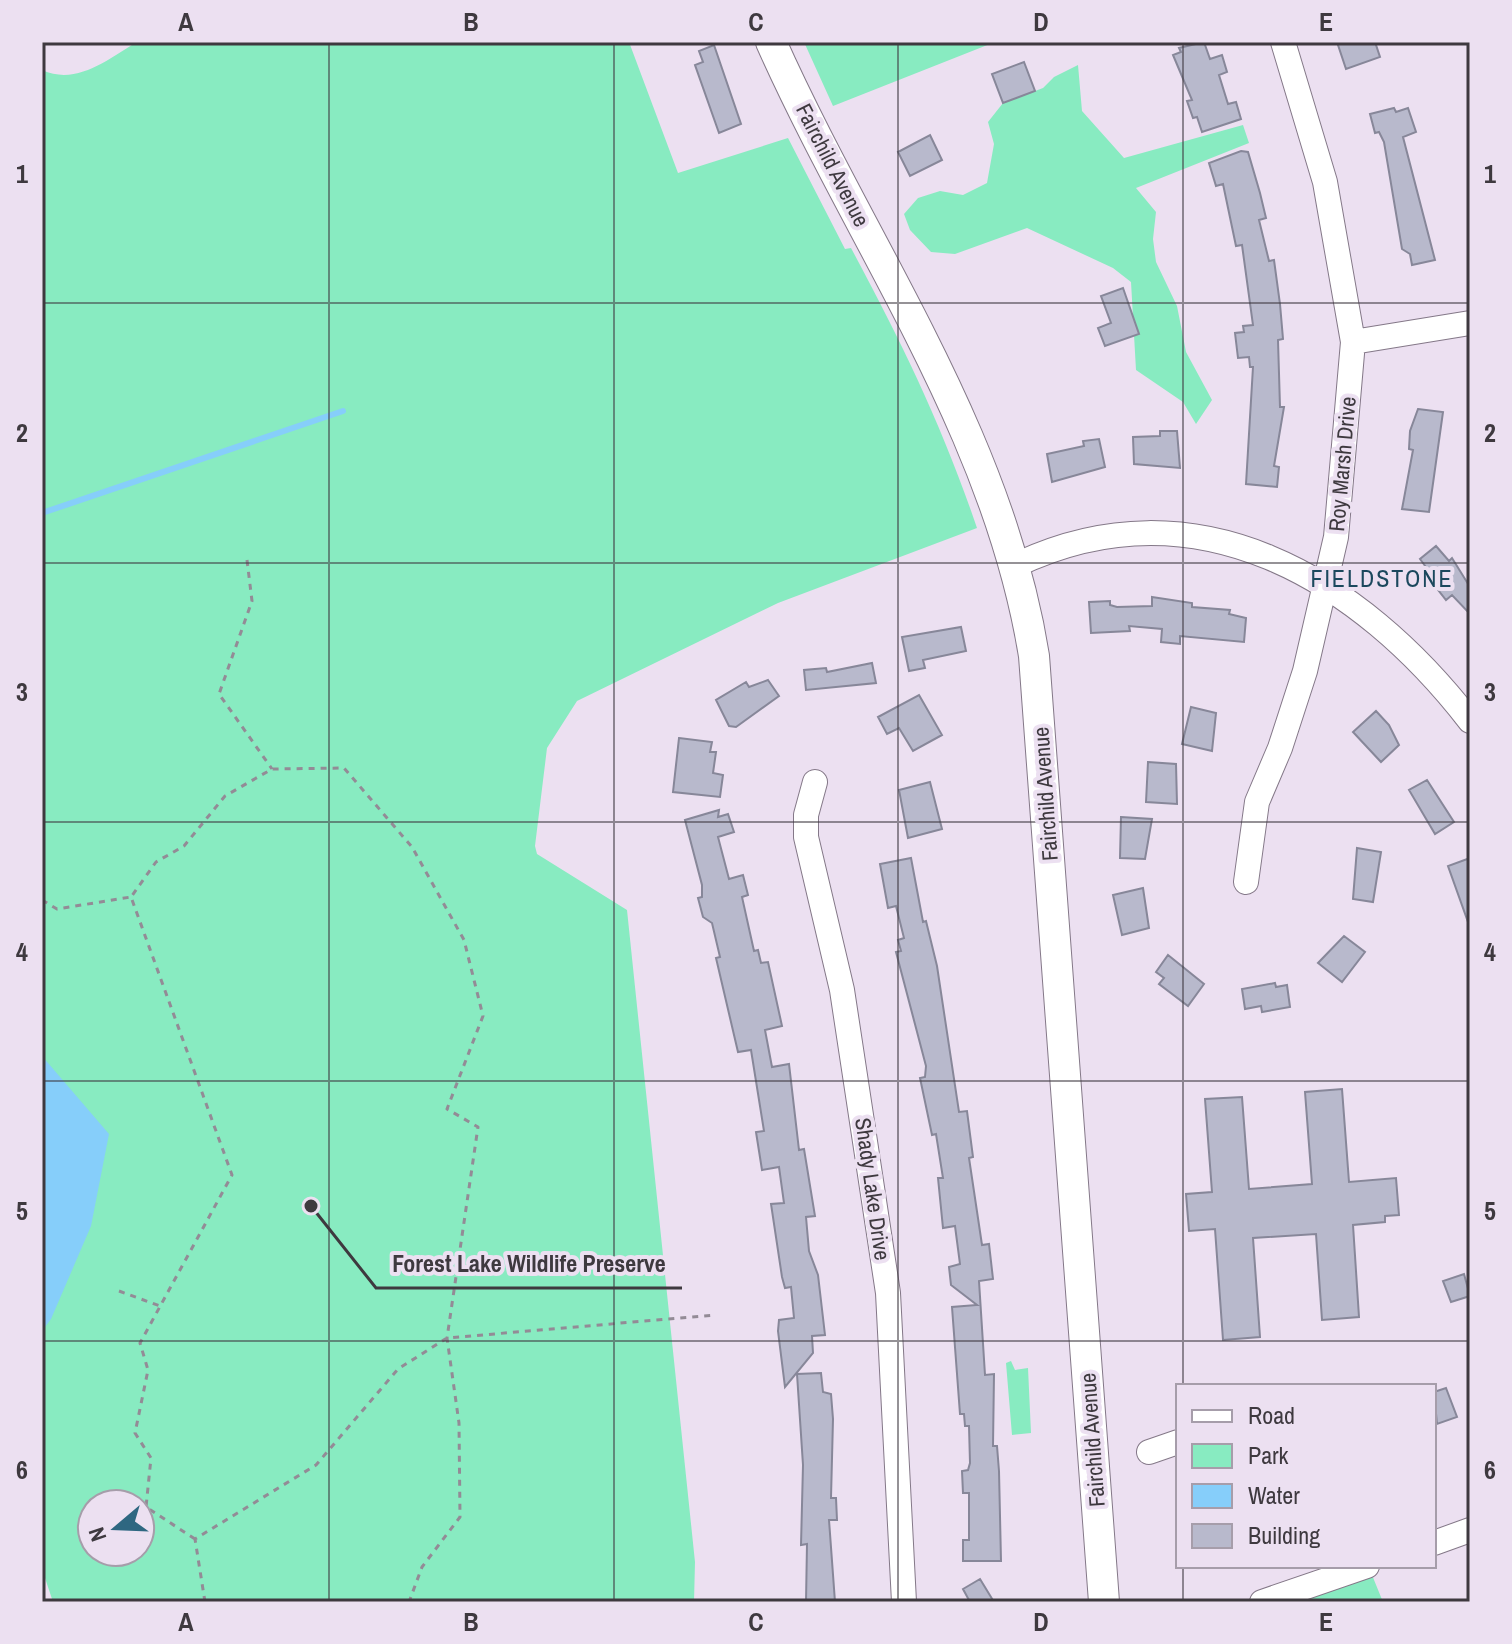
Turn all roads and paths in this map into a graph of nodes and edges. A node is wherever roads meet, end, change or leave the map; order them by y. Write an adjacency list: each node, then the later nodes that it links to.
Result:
1 (771, 42): 6 (main road, Fairchild Avenue)
2 (1283, 42): 4 (street, Roy Marsh Drive)
3 (1470, 323): 4 (street)
4 (1353, 342): 7 (street, Roy Marsh Drive)
5 (247, 560): 9 (path)
6 (1016, 565): 7 (street); 27 (main road, Fairchild Avenue)
7 (1326, 585): 8 (street); 11 (street, Roy Marsh Drive)
8 (1470, 721)
9 (272, 769): 12 (path); 17 (path)
10 (815, 782): 26 (street, Shady Lake Drive)
11 (1246, 882)
12 (131, 897): 13 (path); 15 (path)
13 (42, 900)
14 (119, 1291): 15 (path)
15 (161, 1307): 21 (path)
16 (715, 1315): 17 (path)
17 (447, 1338): 21 (path); 25 (path)
18 (1176, 1443): 19 (street)
19 (1149, 1452)
20 (1470, 1530): 22 (street)
21 (195, 1539): 24 (path)
22 (1436, 1542)
23 (1361, 1568): 28 (street)
24 (205, 1602)
25 (409, 1602)
26 (904, 1602)
27 (1104, 1602)
28 (1262, 1602)

